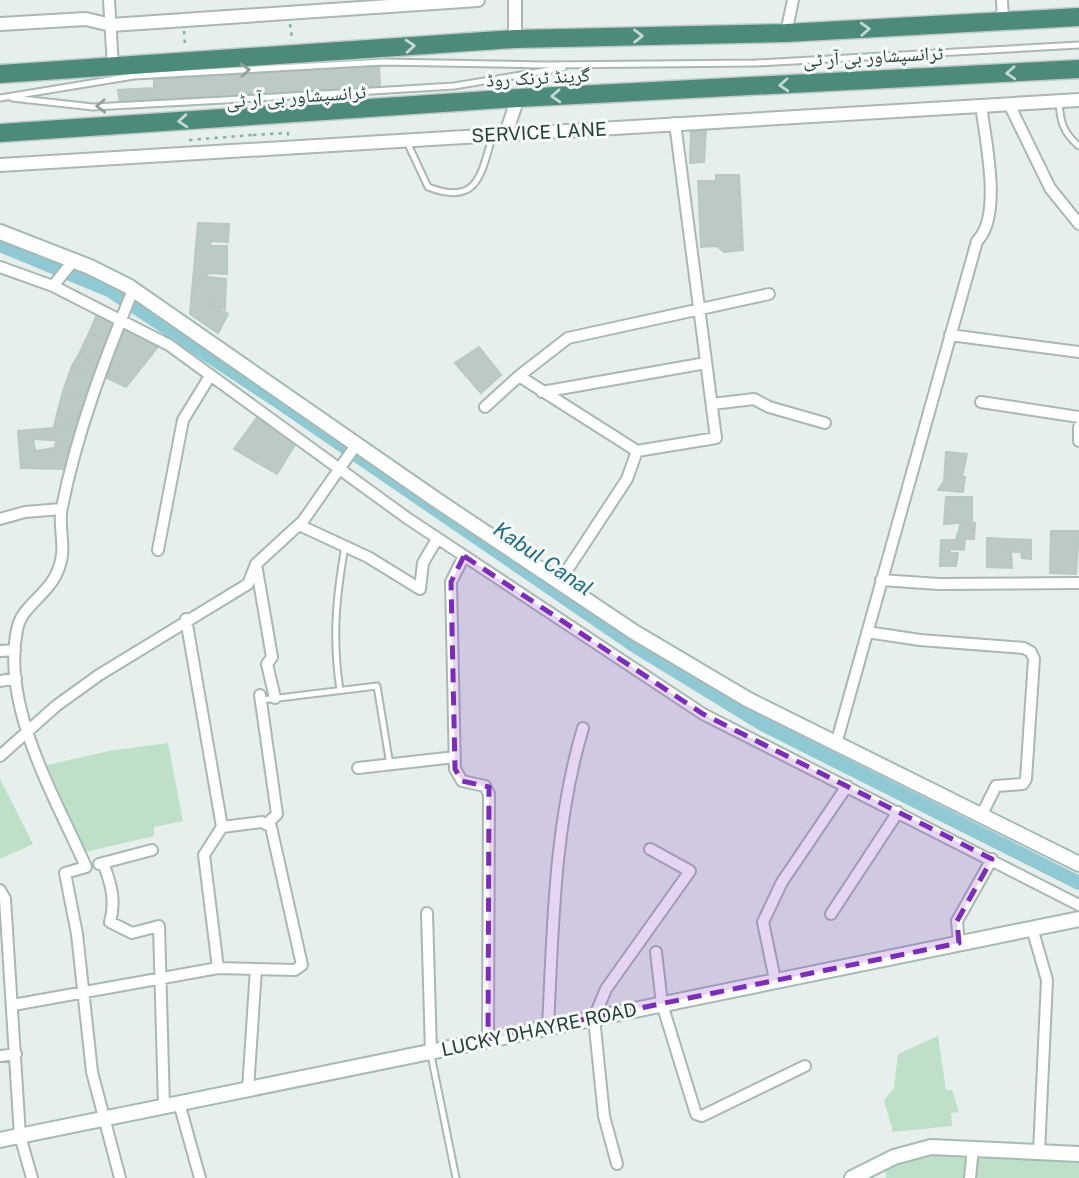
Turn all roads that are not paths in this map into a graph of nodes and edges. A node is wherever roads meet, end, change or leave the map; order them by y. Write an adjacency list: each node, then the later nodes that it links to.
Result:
1 (109, 0): 9 (street)
2 (478, 0): 9 (street)
3 (515, 0): 11 (street)
4 (793, 0): 10 (street)
5 (1002, 0): 7 (street)
6 (1079, 17): 7 (highway, گرینڈ ٹرنک روڈ)
7 (1003, 22): 10 (highway, گرینڈ ٹرنک روڈ, one-way to 7)
8 (0, 24): 9 (street)
9 (111, 25): 14 (street)
10 (786, 33): 11 (highway, گرینڈ ٹرنک روڈ, one-way to 10)
11 (515, 39): 14 (highway, گرینڈ ٹرنک روڈ, one-way to 11)
12 (1079, 45): 13 (lane, ٹرانسپشاور بی آر ٹی)
13 (584, 65): 17 (lane, ٹرانسپشاور بی آر ٹی, one-way to 13); 17 (lane, ٹرانسپشاور بی آر ٹی, one-way to 17)
14 (113, 67): 16 (highway, گرینڈ ٹرنک روڈ)
15 (1079, 69): 18 (highway, گرینڈ ٹرنک روڈ, one-way to 18)
16 (0, 74)
17 (4, 98)
18 (518, 98): 24 (highway, گرینڈ ٹرنک روڈ, one-way to 24); 25 (street)
19 (1079, 100): 20 (street, SERVICE LANE)
20 (1059, 101): 21 (street, SERVICE LANE); 28 (lane)
21 (1009, 104): 22 (street, SERVICE LANE); 30 (street)
22 (981, 105): 23 (street, SERVICE LANE); 39 (street)
23 (675, 123): 25 (street, SERVICE LANE); 37 (street)
24 (0, 133)
25 (506, 134): 26 (street, SERVICE LANE)
26 (492, 135): 27 (street, SERVICE LANE); 27 (lane)
27 (406, 139): 29 (street, SERVICE LANE)
28 (1079, 146)
29 (0, 165)
30 (1079, 224)
31 (0, 232): 32 (main road)
32 (72, 263): 34 (street); 35 (main road)
33 (0, 267): 34 (street)
34 (55, 284): 38 (street)
35 (133, 292): 38 (street); 52 (main road)
36 (769, 294): 37 (street)
37 (698, 310): 41 (street); 43 (street)
38 (123, 317): 42 (street); 55 (street)
39 (950, 335): 40 (street); 63 (street)
40 (1079, 352)
41 (706, 363): 44 (street); 46 (street)
42 (210, 376): 54 (street); 60 (street)
43 (519, 376): 44 (street); 47 (street)
44 (542, 392): 53 (street)
45 (981, 402): 48 (street)
46 (712, 404): 49 (street); 53 (street)
47 (485, 407)
48 (1079, 416)
49 (825, 423)
50 (1079, 427): 51 (street)
51 (1079, 441)
52 (356, 445): 54 (street); 64 (main road)
53 (637, 451): 64 (street)
54 (339, 468): 57 (street); 58 (street)
55 (61, 509): 56 (street); 68 (street)
56 (0, 519)
57 (299, 525): 59 (street); 62 (street)
58 (437, 539): 59 (street); 61 (street)
59 (345, 546): 72 (lane)
60 (158, 550)
61 (464, 556): 79 (street); 82 (street)
62 (256, 564): 66 (street); 74 (street)
63 (881, 580): 65 (street); 67 (street)
64 (560, 581): 77 (main road)
65 (1079, 583)
66 (186, 619): 76 (street); 86 (street)
67 (867, 632): 77 (street); 84 (street)
68 (15, 650): 69 (street); 70 (street)
69 (0, 651)
70 (16, 678): 71 (street); 76 (street)
71 (0, 681)
72 (340, 690): 74 (lane); 80 (lane)
73 (260, 698): 74 (lane); 85 (street)
74 (275, 698)
75 (583, 728): 109 (street)
76 (29, 733): 78 (street); 92 (street)
77 (836, 744): 84 (main road)
78 (0, 756)
79 (455, 757): 80 (street); 110 (street)
80 (390, 765): 81 (street)
81 (358, 768)
82 (846, 786): 83 (street); 104 (street)
83 (898, 811): 89 (street); 96 (street)
84 (982, 814): 91 (main road)
85 (268, 823): 86 (street); 102 (street)
86 (222, 827): 101 (street)
87 (650, 849): 108 (street)
88 (152, 850): 90 (street)
89 (992, 859): 94 (street); 99 (street)
90 (103, 863): 92 (street); 103 (street)
91 (1079, 864)
92 (86, 867): 105 (street)
93 (0, 890): 107 (street)
94 (1079, 905)
95 (426, 913): 111 (street)
96 (831, 914)
97 (1079, 919): 98 (main road, LUCKY DHAYRE ROAD)
98 (1032, 928): 99 (main road, LUCKY DHAYRE ROAD); 121 (street)
99 (959, 943): 104 (main road, LUCKY DHAYRE ROAD)
100 (656, 953): 106 (street)
101 (218, 968): 102 (street); 103 (street)
102 (256, 969): 115 (street)
103 (162, 979): 105 (street); 116 (street)
104 (775, 981): 106 (main road, LUCKY DHAYRE ROAD)
105 (83, 992): 107 (street); 117 (street)
106 (662, 1004): 108 (main road, LUCKY DHAYRE ROAD); 114 (street)
107 (13, 1005): 112 (street)
108 (594, 1018): 109 (main road, LUCKY DHAYRE ROAD); 123 (street)
109 (548, 1027): 110 (main road, LUCKY DHAYRE ROAD)
110 (488, 1040): 111 (main road, LUCKY DHAYRE ROAD)
111 (431, 1052): 115 (main road, LUCKY DHAYRE ROAD); 127 (lane)
112 (16, 1054): 113 (street); 118 (street)
113 (0, 1056)
114 (805, 1066)
115 (248, 1089): 116 (main road, LUCKY DHAYRE ROAD)
116 (172, 1105): 117 (main road, LUCKY DHAYRE ROAD); 126 (street)
117 (104, 1119): 118 (main road, LUCKY DHAYRE ROAD); 125 (street)
118 (20, 1136): 119 (main road, LUCKY DHAYRE ROAD); 124 (street)
119 (0, 1140)
120 (973, 1148): 121 (main road); 128 (main road); 129 (street)
121 (1039, 1152): 122 (main road)
122 (1079, 1154)
123 (617, 1164)
124 (32, 1178)
125 (120, 1178)
126 (200, 1178)
127 (456, 1178)
128 (852, 1178)
129 (971, 1178)

